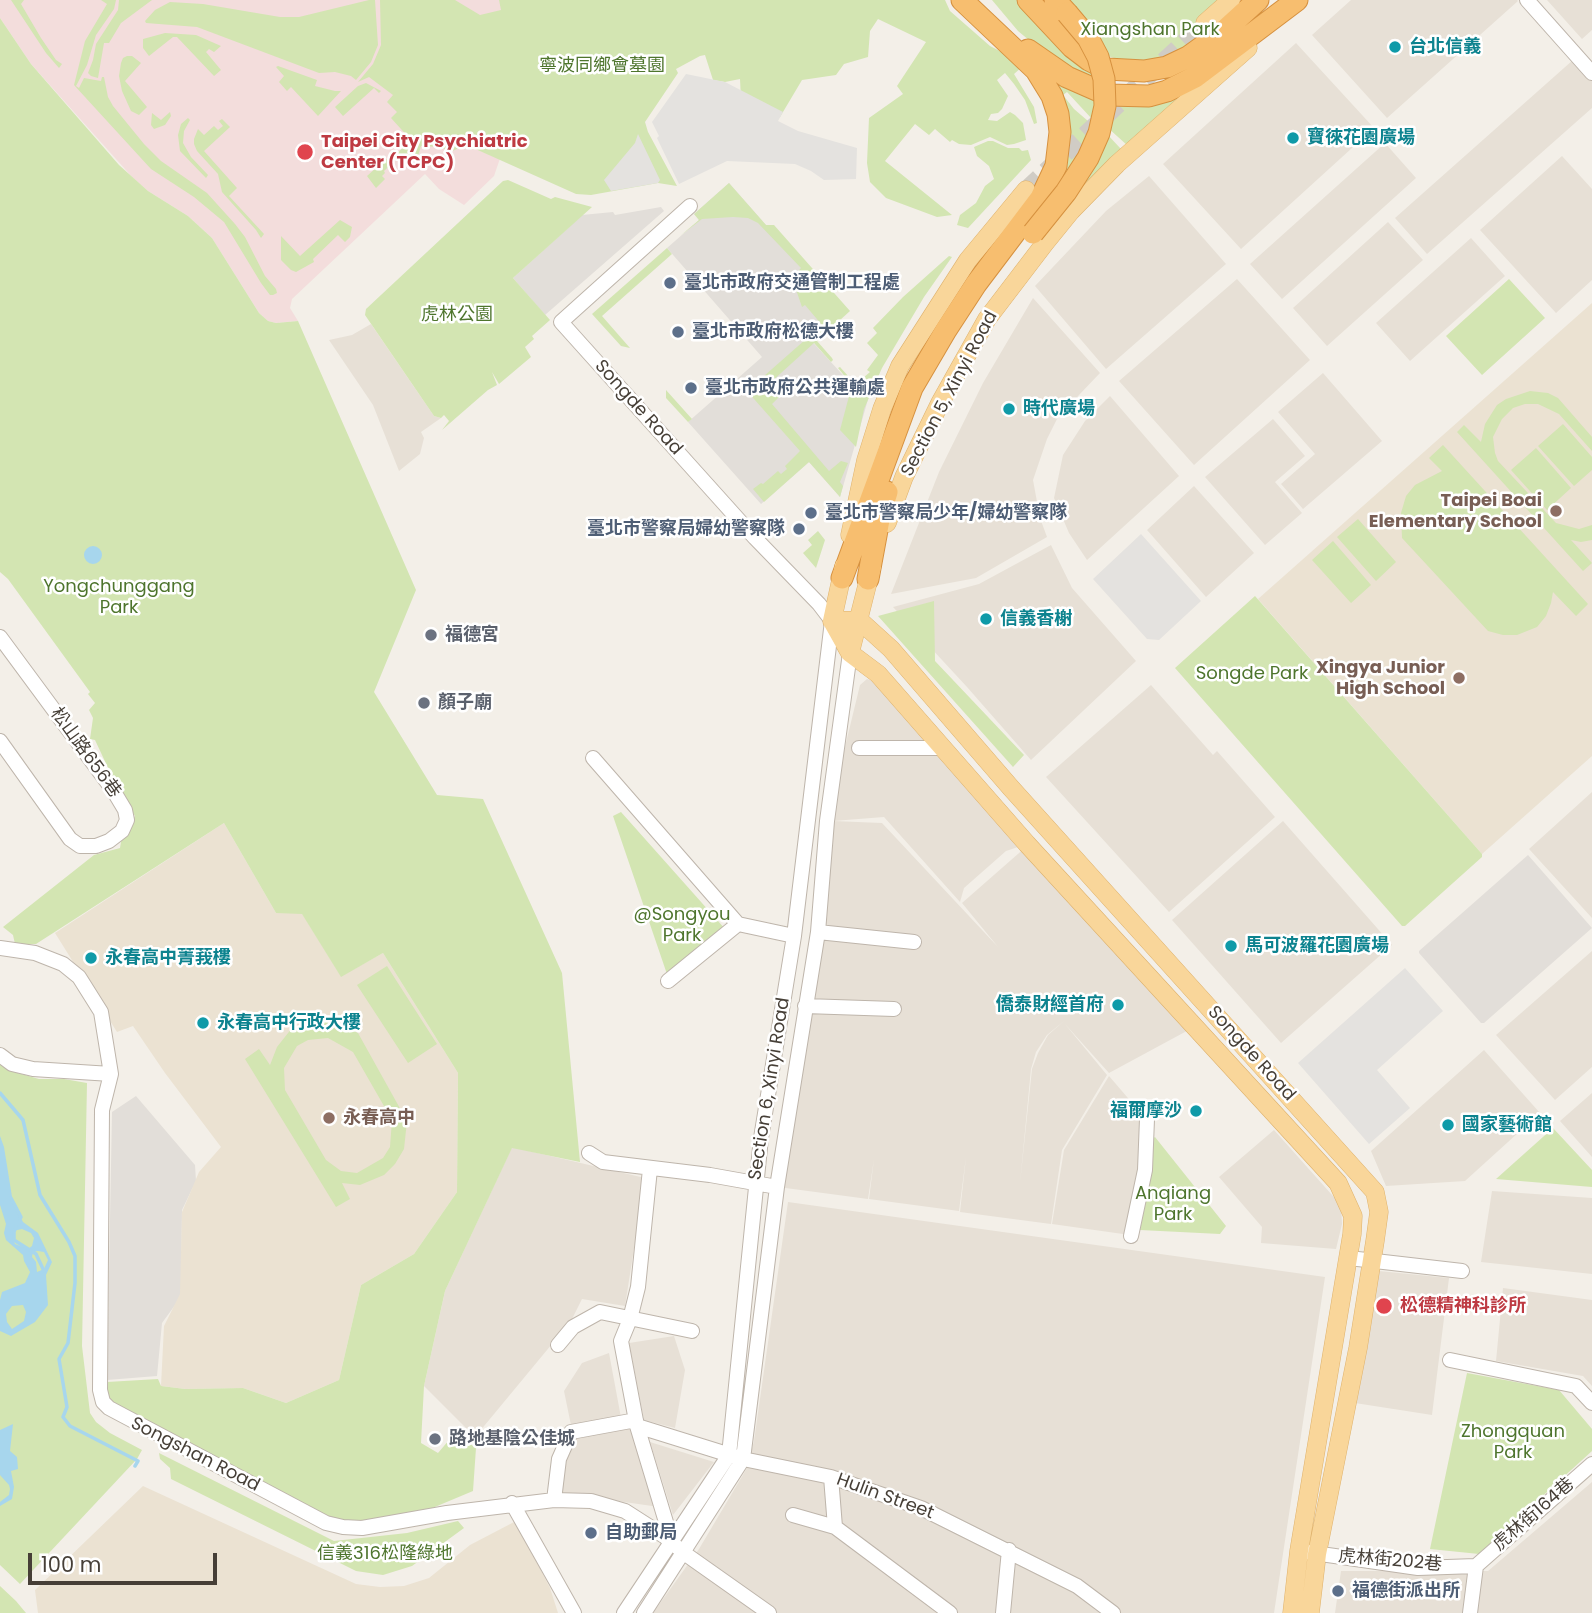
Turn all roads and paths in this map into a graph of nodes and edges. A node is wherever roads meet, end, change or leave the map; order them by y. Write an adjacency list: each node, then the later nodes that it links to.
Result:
1 (1028, 0): 3 (highway)
2 (1231, 0): 8 (main road)
3 (1258, 0)
4 (1298, 0): 6 (highway); 13 (main road, Section 5, Xinyi Road)
5 (1527, 0): 9 (street)
6 (970, 5): 12 (highway)
7 (1061, 6): 13 (highway, bridge)
8 (1205, 23)
9 (1592, 73)
10 (1026, 190): 12 (main road)
11 (690, 206): 15 (street, Songde Road)
12 (842, 578): 15 (main road)
13 (868, 579): 14 (main road, Section 5, Xinyi Road)
14 (859, 620): 15 (main road); 17 (main road, Section 5, Xinyi Road); 39 (main road, Songde Road)
15 (832, 621): 17 (main road, Songde Road); 24 (street, Section 6, Xinyi Road)
16 (0, 637): 18 (street, 松山路656巷)
17 (850, 653): 20 (main road, Songde Road); 23 (street, Section 6, Xinyi Road)
18 (0, 741)
19 (859, 748): 20 (street)
20 (943, 748): 38 (main road, Songde Road)
21 (593, 758): 22 (street)
22 (738, 924): 24 (street); 27 (street)
23 (818, 932): 25 (street); 28 (street, Section 6, Xinyi Road)
24 (794, 936): 35 (street, Section 6, Xinyi Road)
25 (914, 942)
26 (0, 947): 31 (street, Songshan Road)
27 (668, 981)
28 (805, 1006): 29 (street); 36 (street, Section 6, Xinyi Road)
29 (894, 1009)
30 (0, 1055): 31 (street)
31 (111, 1074): 51 (street, Songshan Road)
32 (1147, 1119): 37 (street)
33 (590, 1153): 34 (street)
34 (650, 1169): 35 (street); 41 (street)
35 (756, 1182): 36 (street); 47 (street, Section 6, Xinyi Road)
36 (777, 1187): 47 (street, Section 6, Xinyi Road)
37 (1131, 1236)
38 (1349, 1258): 39 (street); 56 (main road, Songde Road)
39 (1372, 1260): 40 (street); 58 (main road, Songde Road)
40 (1462, 1271)
41 (630, 1319): 42 (street); 43 (street); 46 (street)
42 (692, 1331)
43 (558, 1345)
44 (1450, 1360): 45 (street)
45 (1592, 1403)
46 (637, 1423): 47 (street, Hulin Street); 50 (street); 54 (street)
47 (736, 1457): 49 (street, Hulin Street); 54 (street, Section 6, Xinyi Road); 57 (street, Section 6, Xinyi Road)
48 (1592, 1464): 59 (street, 虎林街164巷)
49 (831, 1478): 53 (street); 55 (street, Hulin Street)
50 (554, 1500): 51 (street, Songshan Road); 54 (street, Songshan Road)
51 (512, 1503): 60 (street)
52 (793, 1515): 53 (street)
53 (835, 1527): 64 (street)
54 (672, 1542): 57 (street, Songshan Road); 61 (street, Section 6, Xinyi Road)
55 (1010, 1550): 65 (street); 66 (street, Hulin Street)
56 (1299, 1550): 58 (street, 虎林街202巷); 67 (main road, Songde Road)
57 (684, 1553): 62 (street, Section 6, Xinyi Road); 63 (street, Songshan Road)
58 (1317, 1554): 59 (street, 虎林街202巷); 68 (main road, Songde Road)
59 (1476, 1566): 69 (street)
60 (574, 1613)
61 (624, 1613)
62 (644, 1613)
63 (769, 1613)
64 (950, 1613)
65 (1003, 1613)
66 (1113, 1613)
67 (1292, 1613)
68 (1310, 1613)
69 (1471, 1613)

